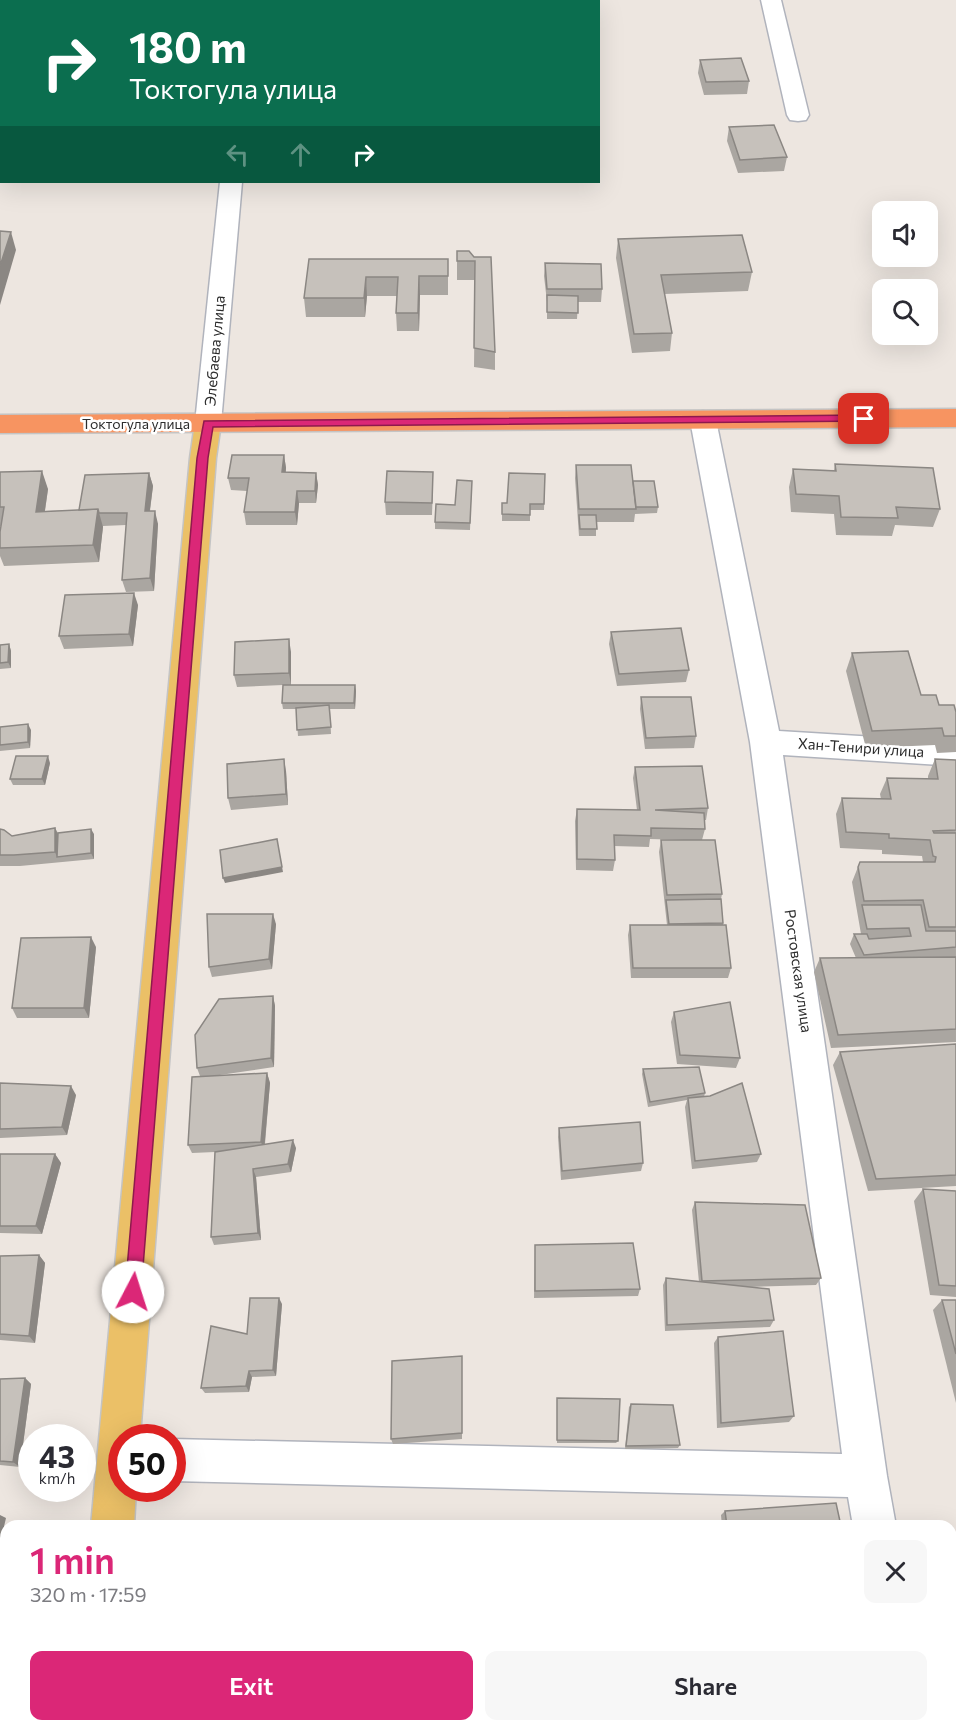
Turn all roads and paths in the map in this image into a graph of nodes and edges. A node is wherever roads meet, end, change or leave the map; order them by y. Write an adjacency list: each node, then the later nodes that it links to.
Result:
1 (771, 0): 2 (street)
2 (798, 115)
3 (231, 183): 6 (street, Элебаева улица)
4 (956, 418): 5 (highway, Токтогула улица)
5 (703, 420): 6 (highway, Токтогула улица); 8 (street, Ростовская улица)
6 (208, 423): 7 (highway, Токтогула улица); 10 (main road, Элебаева улица)
7 (0, 424)
8 (766, 742): 9 (street, Хан-Тенири улица); 12 (street, Ростовская улица)
9 (956, 754)
10 (123, 1424)
11 (186, 1460): 12 (street)
12 (867, 1476): 15 (street, Ростовская улица)
13 (115, 1502): 14 (main road, Элебаева улица)
14 (113, 1520)
15 (874, 1520)

